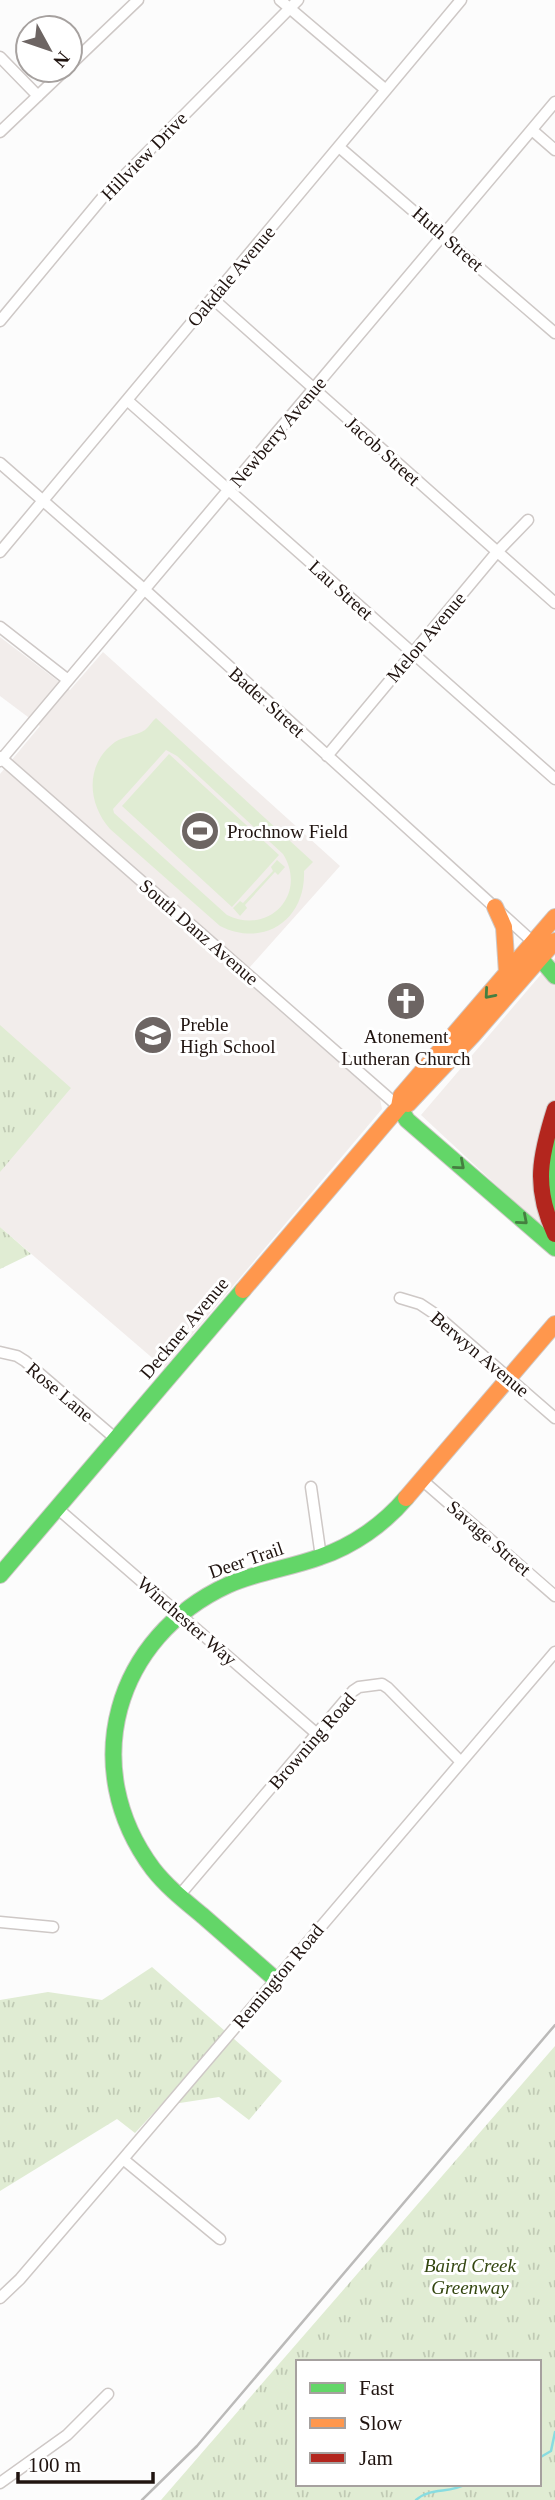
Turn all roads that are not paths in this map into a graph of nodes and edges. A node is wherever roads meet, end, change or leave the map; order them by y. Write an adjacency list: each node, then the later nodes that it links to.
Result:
1 (138, 0): 5 (street)
2 (279, 0): 4 (street)
3 (461, 0): 8 (street, Oakdale Avenue)
4 (294, 4): 8 (street); 17 (street, Hillview Drive)
5 (84, 52)
6 (0, 57): 9 (street)
7 (50, 84): 9 (street)
8 (386, 90): 13 (street, Oakdale Avenue)
9 (38, 96): 12 (street)
10 (555, 102): 11 (street, Newberry Avenue)
11 (532, 130): 14 (street); 15 (street, Newberry Avenue)
12 (0, 132)
13 (339, 147): 15 (street, Huth Street); 16 (street, Oakdale Avenue)
14 (555, 150)
15 (443, 234): 18 (street, Huth Street); 19 (street, Newberry Avenue)
16 (212, 298): 19 (street, Jacob Street); 20 (street, Oakdale Avenue)
17 (0, 321)
18 (555, 333)
19 (314, 389): 22 (street, Newberry Avenue); 26 (street, Jacob Street)
20 (127, 400): 22 (street, Lau Street); 23 (street, Oakdale Avenue)
21 (0, 463): 23 (street, Bader Street)
22 (229, 490): 27 (street, Newberry Avenue); 30 (street, Lau Street)
23 (43, 500): 25 (street, Oakdale Avenue); 27 (street, Bader Street)
24 (528, 520): 26 (street, Melon Avenue)
25 (0, 552)
26 (497, 552): 28 (street, Jacob Street); 30 (street, Melon Avenue)
27 (145, 590): 31 (street, Newberry Avenue); 32 (street, Bader Street)
28 (555, 603)
29 (0, 627): 31 (street)
30 (412, 653): 32 (street, Melon Avenue); 34 (street, Lau Street)
31 (68, 680): 33 (street, Newberry Avenue)
32 (327, 756): 35 (street, Bader Street)
33 (1, 759): 40 (street, South Danz Avenue)
34 (555, 779)
35 (495, 907): 37 (street, Bader Street); 38 (street)
36 (555, 917): 37 (street, Deckner Avenue)
37 (546, 949): 38 (street, Deckner Avenue); 39 (street); 40 (street, Deckner Avenue)
38 (507, 973): 40 (street, Deckner Avenue, one-way to 40)
39 (555, 976)
40 (399, 1107): 45 (street, one-way to 45); 51 (street, Deckner Avenue)
41 (555, 1109): 44 (street)
42 (555, 1145): 43 (street)
43 (555, 1208)
44 (555, 1234)
45 (555, 1248)
46 (400, 1298): 49 (street, Berwyn Avenue)
47 (555, 1324): 49 (street, Deer Trail)
48 (0, 1352): 51 (street, Rose Lane)
49 (509, 1378): 50 (street, Berwyn Avenue); 52 (street, Deer Trail)
50 (555, 1418)
51 (116, 1439): 54 (street, Deckner Avenue)
52 (422, 1480): 55 (street, Deer Trail); 57 (street, Savage Street)
53 (311, 1487): 55 (street)
54 (57, 1508): 56 (street, Deckner Avenue); 58 (street, Winchester Way)
55 (321, 1557): 58 (street, Deer Trail)
56 (0, 1576)
57 (555, 1595)
58 (180, 1614): 60 (street, Winchester Way); 62 (street, Deer Trail)
59 (555, 1652): 61 (street, Remington Road)
60 (317, 1734): 61 (street, Browning Road); 62 (street, Browning Road)
61 (461, 1762): 65 (street, Remington Road)
62 (178, 1897): 65 (street, Deer Trail)
63 (0, 1922): 64 (street)
64 (53, 1927)
65 (275, 1979): 66 (street, Remington Road)
66 (123, 2159): 67 (street); 68 (street, Remington Road)
67 (220, 2239)
68 (0, 2298)
69 (108, 2394): 70 (street)
70 (0, 2483)

